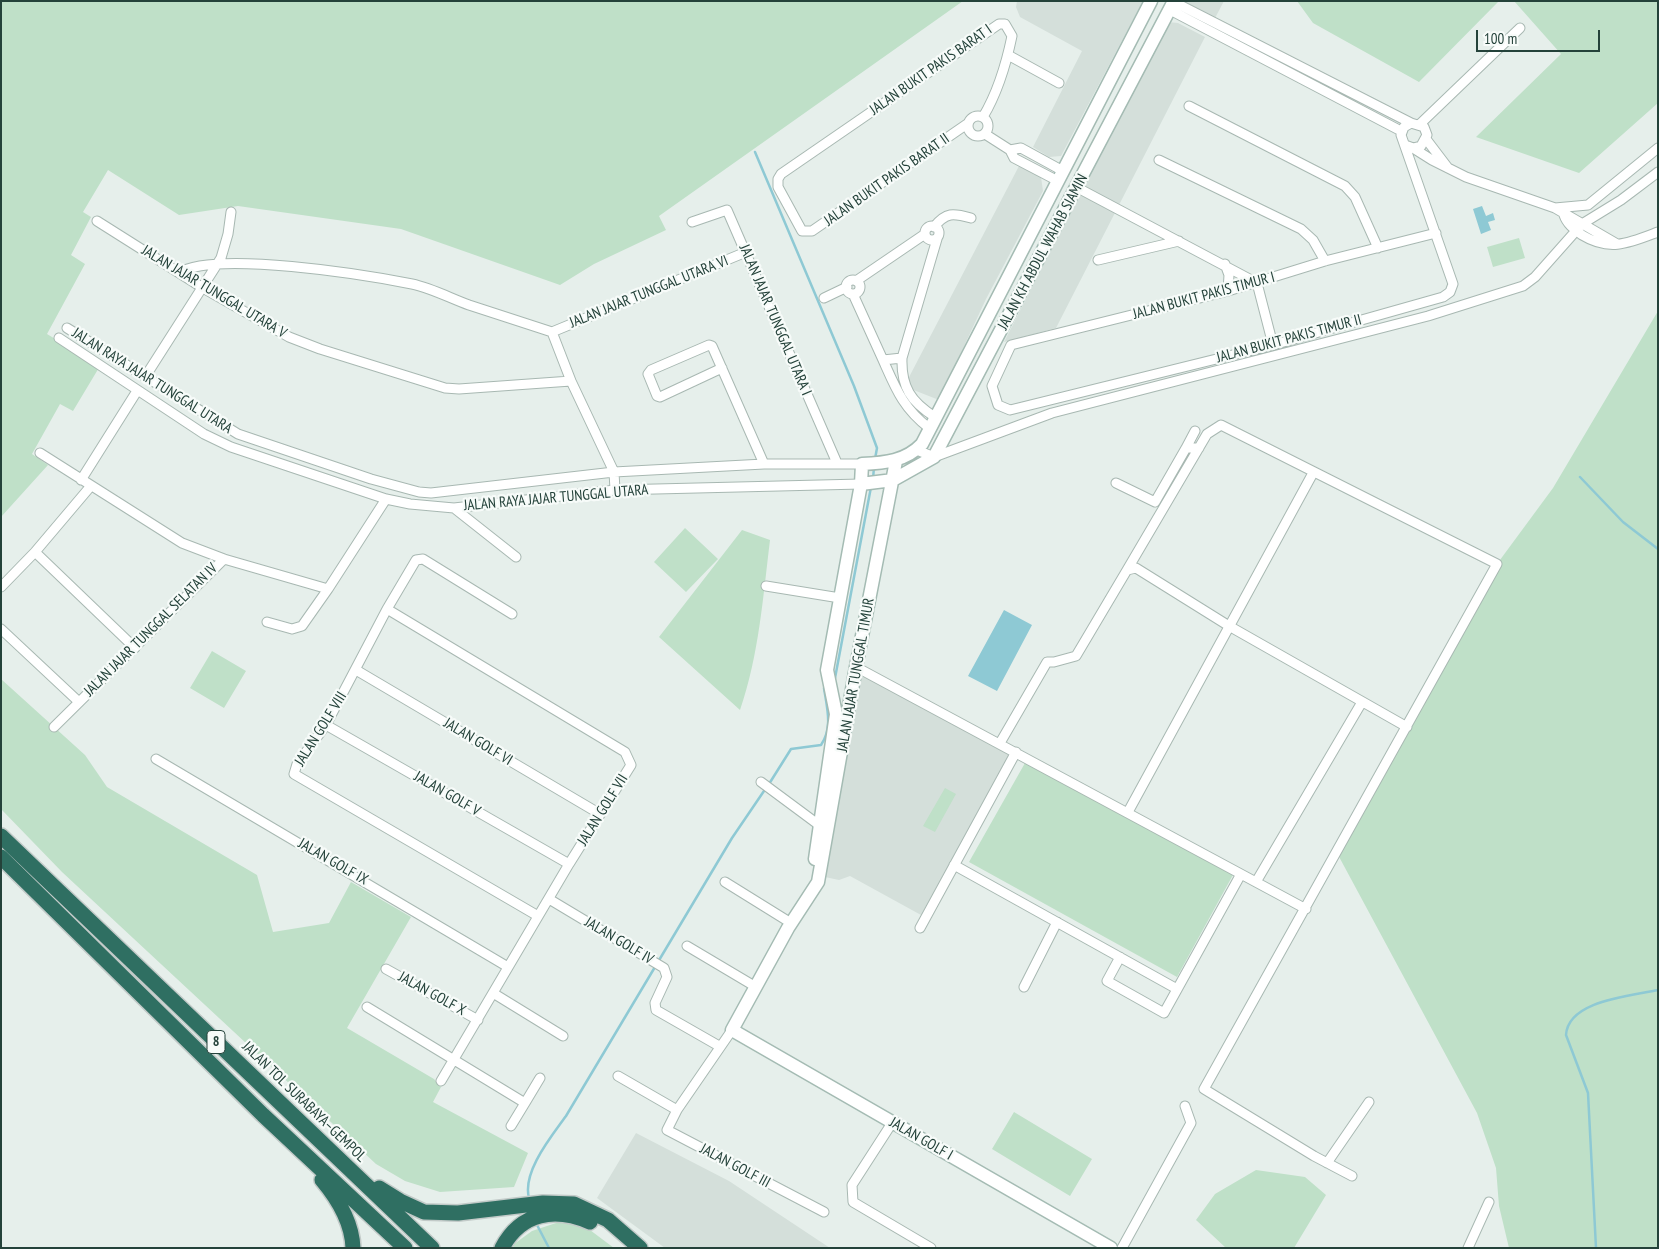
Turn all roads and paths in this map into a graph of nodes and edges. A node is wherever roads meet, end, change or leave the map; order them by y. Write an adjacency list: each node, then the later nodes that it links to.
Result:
1 (1151, 1): 22 (main road, JALAN KH ABDUL WAHAB SIAMIN)
2 (1172, 5): 3 (street); 5 (street); 24 (main road, JALAN KH ABDUL WAHAB SIAMIN)
3 (1222, 27): 5 (street); 6 (street)
4 (1520, 28): 12 (street)
5 (1218, 36): 7 (street)
6 (1249, 40): 7 (street); 12 (street)
7 (1244, 49): 14 (street)
8 (1008, 55): 9 (street); 11 (street, JALAN BUKIT PAKIS BARAT I); 23 (street, JALAN BUKIT PAKIS BARAT I)
9 (1059, 82)
10 (1189, 106): 40 (street)
11 (983, 117): 13 (street); 15 (street)
12 (1416, 123): 14 (street); 16 (street)
13 (967, 124): 15 (street); 23 (street, JALAN BUKIT PAKIS BARAT II)
14 (1401, 131): 17 (street)
15 (985, 134): 22 (street)
16 (1426, 139): 17 (street); 20 (street)
17 (1409, 146): 20 (street); 34 (street, JALAN BUKIT PAKIS TIMUR II)
18 (1658, 148): 25 (street)
19 (1160, 160): 44 (street)
20 (1450, 170): 25 (street)
21 (1658, 172): 32 (street)
22 (1060, 176): 30 (main road, JALAN KH ABDUL WAHAB SIAMIN)
23 (778, 180)
24 (1076, 187): 33 (main road, JALAN KH ABDUL WAHAB SIAMIN); 38 (street)
25 (1555, 208): 32 (street)
26 (231, 212): 45 (street)
27 (971, 218): 31 (street)
28 (97, 221): 47 (street, JALAN JAJAR TUNGGAL UTARA V)
29 (692, 222): 41 (street, JALAN JAJAR TUNGGAL UTARA I)
30 (1036, 222): 33 (main road); 39 (main road, JALAN KH ABDUL WAHAB SIAMIN)
31 (934, 227): 36 (street); 37 (street)
32 (1579, 227): 35 (street); 72 (street)
33 (1053, 231): 42 (main road, JALAN KH ABDUL WAHAB SIAMIN)
34 (1436, 232): 40 (street, JALAN BUKIT PAKIS TIMUR I); 56 (street, JALAN BUKIT PAKIS TIMUR II)
35 (1658, 232)
36 (925, 234): 37 (street); 50 (street)
37 (937, 239): 57 (street)
38 (1178, 241): 43 (street); 46 (street)
39 (1024, 246): 42 (main road); 64 (main road, JALAN KH ABDUL WAHAB SIAMIN)
40 (1378, 248): 44 (street, JALAN BUKIT PAKIS TIMUR I)
41 (746, 252): 54 (street, JALAN JAJAR TUNGGAL UTARA VI); 74 (street, JALAN JAJAR TUNGGAL UTARA I)
42 (1041, 254): 72 (main road, JALAN KH ABDUL WAHAB SIAMIN)
43 (1098, 260)
44 (1325, 261): 48 (street, JALAN BUKIT PAKIS TIMUR I)
45 (217, 264): 47 (street); 49 (street); 54 (street)
46 (1224, 264): 48 (street); 51 (street)
47 (179, 273): 49 (street, JALAN JAJAR TUNGGAL UTARA V)
48 (1257, 283): 51 (street, JALAN BUKIT PAKIS TIMUR I); 56 (street)
49 (203, 288): 60 (street); 61 (street, JALAN JAJAR TUNGGAL UTARA V)
50 (850, 291): 52 (street); 58 (street)
51 (1228, 291): 62 (street, JALAN BUKIT PAKIS TIMUR I)
52 (824, 298)
53 (67, 328): 60 (street, JALAN RAYA JAJAR TUNGGAL UTARA)
54 (552, 332): 61 (street)
55 (59, 338): 63 (street, JALAN RAYA JAJAR TUNGGAL UTARA)
56 (1274, 345): 62 (street, JALAN BUKIT PAKIS TIMUR II)
57 (902, 358): 58 (street); 64 (street)
58 (883, 360): 64 (street)
59 (722, 368): 59 (street); 75 (street)
60 (145, 376): 66 (street, JALAN RAYA JAJAR TUNGGAL UTARA)
61 (571, 380): 77 (street)
62 (993, 383)
63 (137, 390): 67 (street, JALAN RAYA JAJAR TUNGGAL UTARA); 79 (street)
64 (932, 422): 70 (main road, JALAN KH ABDUL WAHAB SIAMIN)
65 (1196, 431): 68 (street)
66 (238, 434): 67 (street, JALAN RAYA JAJAR TUNGGAL UTARA); 77 (street, JALAN RAYA JAJAR TUNGGAL UTARA)
67 (231, 447): 85 (street, JALAN RAYA JAJAR TUNGGAL UTARA)
68 (1186, 448): 69 (street); 81 (street)
69 (1199, 448): 78 (street); 90 (street)
70 (917, 450): 72 (street); 73 (main road)
71 (40, 453): 79 (street)
72 (934, 457): 80 (main road)
73 (894, 461): 76 (main road, JALAN RAYA JAJAR TUNGGAL UTARA); 80 (main road, JALAN JAJAR TUNGGAL TIMUR)
74 (837, 463): 75 (street, JALAN RAYA JAJAR TUNGGAL UTARA); 76 (street, JALAN RAYA JAJAR TUNGGAL UTARA)
75 (764, 464): 77 (street, JALAN RAYA JAJAR TUNGGAL UTARA)
76 (865, 464): 82 (main road, JALAN JAJAR TUNGGAL TIMUR)
77 (614, 472): 84 (street)
78 (1314, 473): 98 (street); 107 (street)
79 (81, 480): 83 (street)
80 (892, 481): 82 (main road, JALAN RAYA JAJAR TUNGGAL UTARA); 101 (main road, JALAN JAJAR TUNGGAL TIMUR)
81 (1116, 483)
82 (863, 484): 84 (street, JALAN RAYA JAJAR TUNGGAL UTARA); 94 (main road, JALAN JAJAR TUNGGAL TIMUR)
83 (90, 487): 87 (street); 89 (street)
84 (615, 490): 86 (street, JALAN RAYA JAJAR TUNGGAL UTARA)
85 (386, 499): 86 (street, JALAN RAYA JAJAR TUNGGAL UTARA); 93 (street)
86 (454, 508): 88 (street)
87 (35, 552): 91 (street); 100 (street)
88 (516, 556)
89 (224, 559): 93 (street); 100 (street, JALAN JAJAR TUNGGAL SELATAN IV)
90 (1127, 570): 98 (street); 108 (street)
91 (1, 586)
92 (766, 586): 94 (street)
93 (328, 589): 97 (street)
94 (840, 598): 114 (main road, JALAN JAJAR TUNGGAL TIMUR)
95 (387, 609): 96 (street, JALAN GOLF VIII); 102 (street, JALAN GOLF VIII); 113 (street, JALAN GOLF VII)
96 (512, 614)
97 (267, 622)
98 (1229, 626): 104 (street); 112 (street)
99 (1, 628): 103 (street, JALAN JAJAR TUNGGAL SELATAN IV)
100 (134, 648): 103 (street, JALAN JAJAR TUNGGAL SELATAN IV)
101 (856, 667): 108 (street); 114 (main road, JALAN JAJAR TUNGGAL TIMUR)
102 (356, 670): 105 (street, JALAN GOLF VIII); 113 (street, JALAN GOLF VI)
103 (79, 702): 106 (street, JALAN JAJAR TUNGGAL SELATAN IV)
104 (1362, 702): 107 (street); 121 (street)
105 (326, 724): 117 (street, JALAN GOLF V); 124 (street, JALAN GOLF VIII)
106 (54, 727)
107 (1407, 727): 123 (street)
108 (1000, 743): 109 (street)
109 (1016, 752): 112 (street); 118 (street)
110 (156, 759): 130 (street, JALAN GOLF IX)
111 (761, 782): 114 (street)
112 (1128, 812): 119 (street)
113 (600, 814): 117 (street, JALAN GOLF VII)
114 (823, 828): 126 (main road, JALAN JAJAR TUNGGAL TIMUR)
115 (1, 836): 150 (highway, JALAN TOL SURABAYA–GEMPOL / 8)
116 (1, 857): 149 (highway, 8)
117 (569, 864): 122 (street, JALAN GOLF VII)
118 (954, 865): 125 (street); 127 (street)
119 (1241, 874): 121 (street); 134 (street)
120 (724, 882): 126 (street)
121 (1256, 882): 123 (street)
122 (549, 899): 124 (street, JALAN GOLF VII); 140 (street, JALAN GOLF IV)
123 (1306, 909): 153 (street)
124 (538, 916): 130 (street, JALAN GOLF VII)
125 (1057, 922): 129 (street); 133 (street)
126 (791, 923): 132 (main road, JALAN JAJAR TUNGGAL TIMUR)
127 (920, 928)
128 (687, 946): 132 (street)
129 (1120, 957): 134 (street); 134 (street)
130 (508, 967): 135 (street, JALAN GOLF VII)
131 (386, 969): 137 (street, JALAN GOLF X)
132 (756, 987): 138 (main road, JALAN JAJAR TUNGGAL TIMUR)
133 (1024, 987)
134 (1178, 989)
135 (493, 994): 137 (street, JALAN GOLF VII); 139 (street)
136 (367, 1007): 141 (street)
137 (478, 1020): 141 (street, JALAN GOLF VII)
138 (732, 1030): 140 (street, JALAN GOLF III); 151 (main road, JALAN GOLF I)
139 (562, 1036)
140 (719, 1046): 148 (street, JALAN GOLF III)
141 (454, 1062): 144 (street, JALAN GOLF VII); 146 (street)
142 (618, 1076): 148 (street)
143 (540, 1078): 146 (street)
144 (441, 1081)
145 (1369, 1102): 153 (street)
146 (525, 1103): 152 (street)
147 (1185, 1106): 166 (street)
148 (677, 1110): 157 (street, JALAN GOLF III)
149 (263, 1115): 158 (highway); 159 (highway, 8)
150 (299, 1122): 156 (highway); 160 (highway, JALAN TOL SURABAYA–GEMPOL / 8)
151 (892, 1123): 164 (street); 165 (main road, JALAN GOLF I)
152 (512, 1126)
153 (1327, 1163): 154 (street)
154 (1352, 1176)
155 (1490, 1202): 167 (street)
156 (546, 1208): 161 (highway); 162 (highway); 163 (highway)
157 (824, 1212)
158 (353, 1248)
159 (405, 1248)
160 (432, 1248)
161 (502, 1248)
162 (626, 1248)
163 (640, 1248)
164 (931, 1248)
165 (1111, 1248)
166 (1122, 1248)
167 (1468, 1248)

